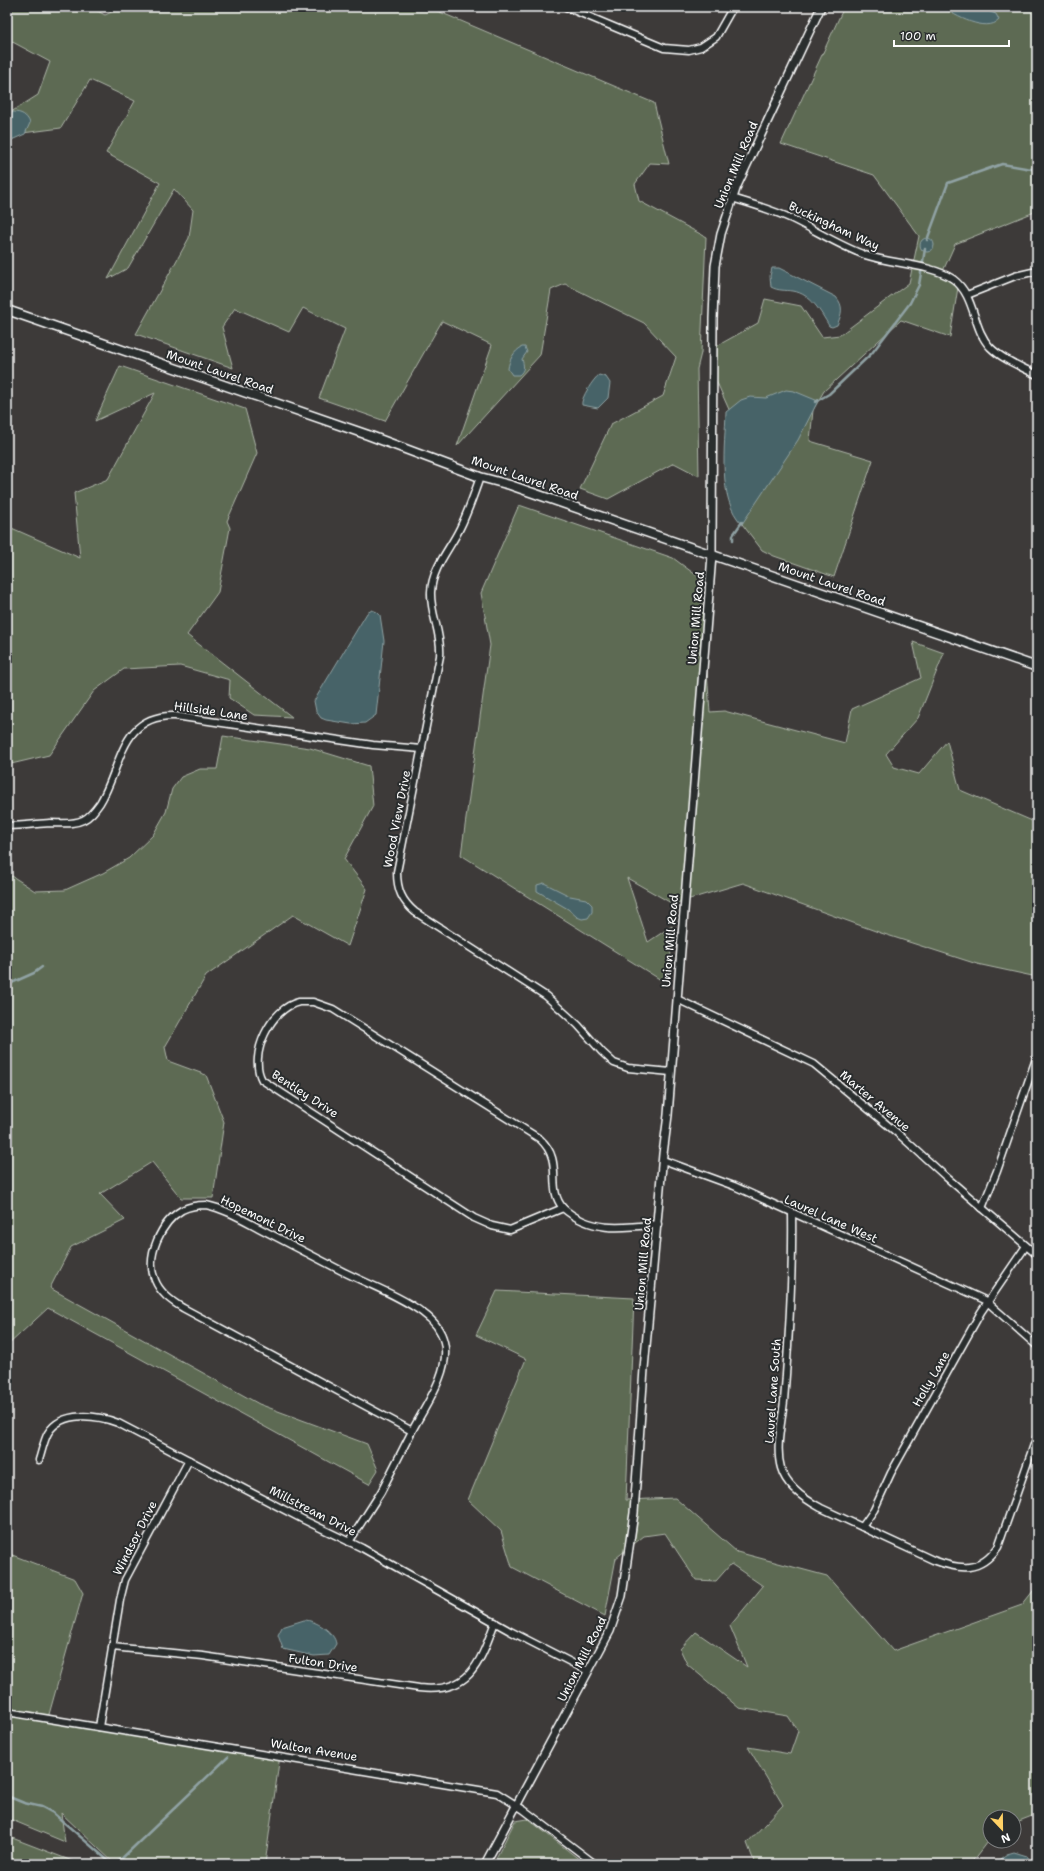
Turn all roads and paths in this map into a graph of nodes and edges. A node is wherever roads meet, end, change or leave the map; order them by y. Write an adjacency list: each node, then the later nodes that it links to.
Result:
1 (566, 7): 2 (street)
2 (733, 7)
3 (821, 7): 4 (street, Union Mill Road)
4 (732, 198): 6 (street, Buckingham Way); 10 (street, Union Mill Road)
5 (1037, 271): 6 (street)
6 (967, 295): 8 (street, Buckingham Way)
7 (7, 310): 9 (main road, Mount Laurel Road)
8 (1037, 375)
9 (480, 477): 10 (main road, Mount Laurel Road); 12 (street, Wood View Drive)
10 (712, 555): 11 (main road, Mount Laurel Road); 14 (street, Union Mill Road)
11 (1037, 667)
12 (422, 750): 13 (street, Hillside Lane); 16 (street, Wood View Drive)
13 (7, 826)
14 (677, 999): 16 (street, Union Mill Road); 19 (street, Marter Avenue)
15 (1037, 1056): 19 (street)
16 (671, 1072): 17 (street, Union Mill Road)
17 (663, 1160): 20 (street, Laurel Lane West); 21 (street, Union Mill Road)
18 (563, 1208): 18 (street, Bentley Drive); 21 (street)
19 (982, 1208): 22 (street, Marter Avenue)
20 (792, 1213): 24 (street, Laurel Lane West); 30 (street, Laurel Lane South)
21 (658, 1224): 34 (street, Union Mill Road)
22 (1026, 1246): 23 (street, Marter Avenue); 24 (street, Holly Lane)
23 (1037, 1255)
24 (988, 1303): 25 (street, Laurel Lane West); 30 (street, Holly Lane)
25 (1037, 1346)
26 (412, 1431): 26 (street, Hopemont Drive); 31 (street, Hopemont Drive)
27 (1037, 1436): 30 (street, Laurel Lane South)
28 (39, 1460): 29 (street, Millstream Drive)
29 (189, 1460): 31 (street, Millstream Drive); 33 (street, Windsor Drive)
30 (862, 1527)
31 (348, 1542): 32 (street, Millstream Drive)
32 (495, 1622): 33 (street, Fulton Drive); 34 (street, Millstream Drive)
33 (112, 1647): 36 (street, Windsor Drive)
34 (588, 1671): 37 (street, Union Mill Road)
35 (7, 1712): 36 (street, Walton Avenue)
36 (99, 1727): 37 (street, Walton Avenue)
37 (517, 1805): 38 (street, Union Mill Road); 39 (street, Walton Avenue)
38 (485, 1864)
39 (595, 1864)

